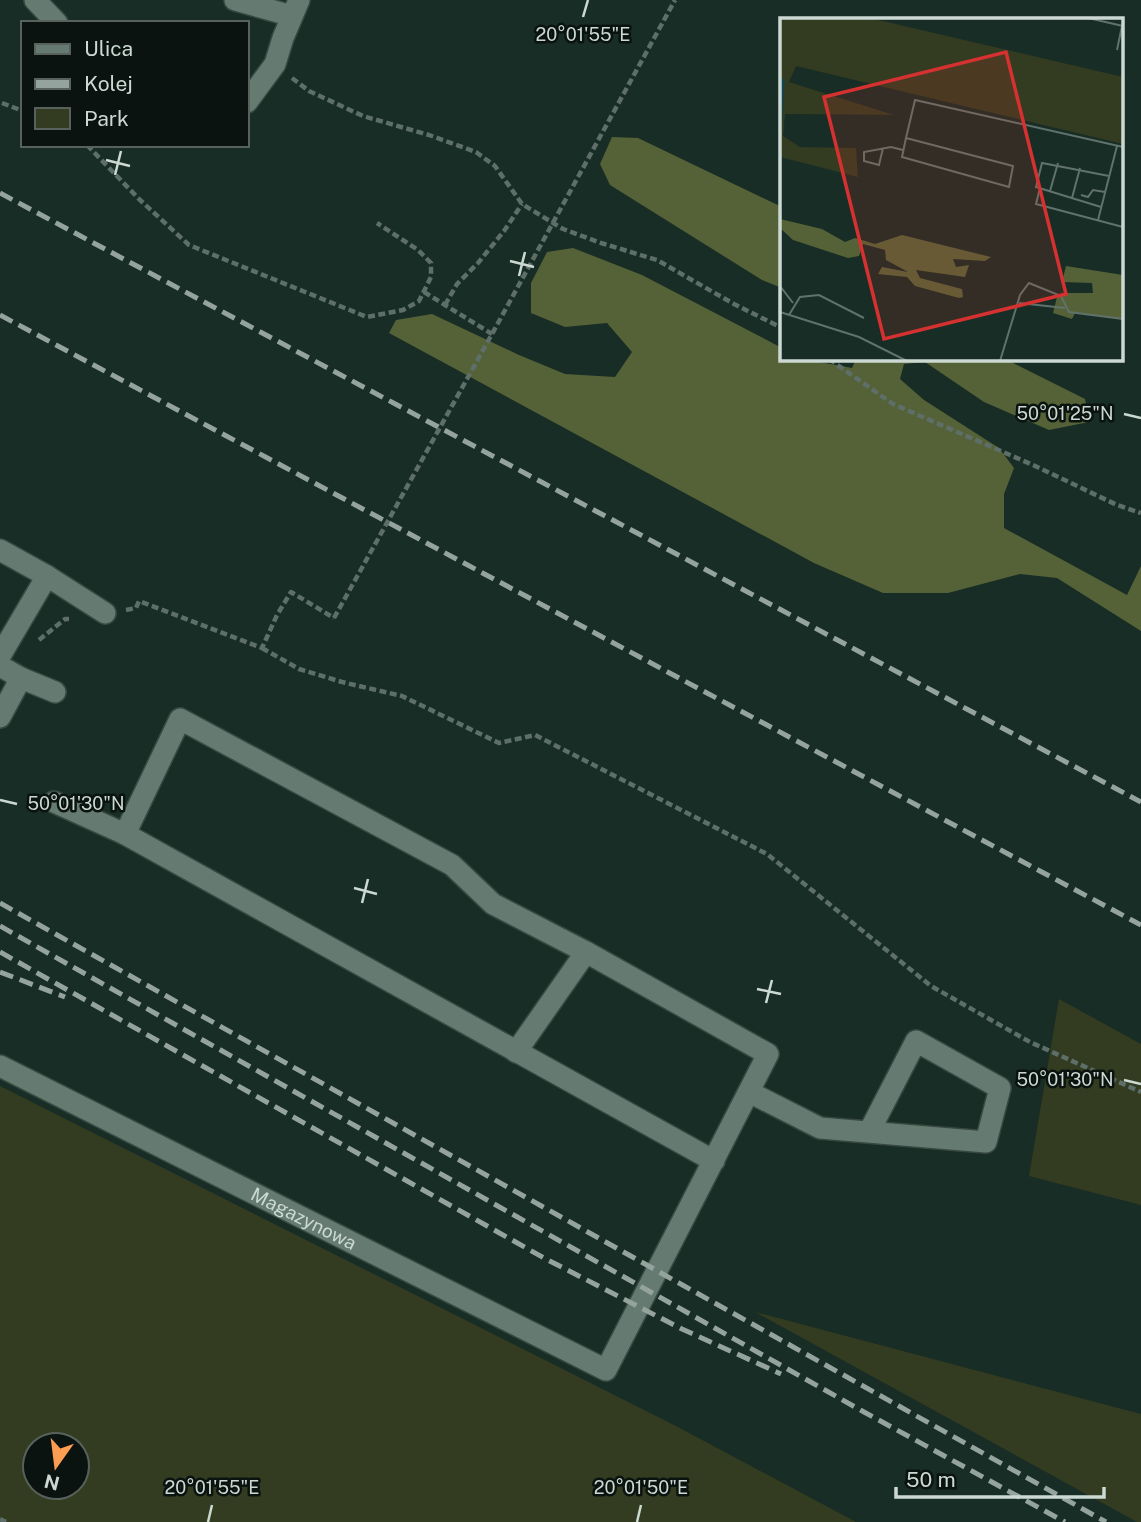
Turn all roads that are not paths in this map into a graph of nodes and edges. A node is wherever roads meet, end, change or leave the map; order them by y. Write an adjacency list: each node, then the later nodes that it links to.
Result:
1 (35, 0): 4 (street)
2 (235, 0): 3 (street)
3 (295, 8): 5 (street)
4 (55, 21)
5 (248, 101)
6 (0, 550): 7 (street)
7 (47, 576): 8 (street); 9 (street)
8 (105, 613)
9 (0, 656)
10 (0, 666): 11 (street)
11 (21, 678): 12 (street); 13 (street)
12 (55, 692)
13 (0, 717)
14 (54, 802): 15 (street)
15 (125, 834): 16 (street); 17 (street)
16 (586, 952): 17 (street); 19 (street)
17 (516, 1052): 21 (street)
18 (0, 1066): 21 (street, Magazynowa)
19 (749, 1092): 20 (street); 21 (street)
20 (869, 1132): 20 (street)
21 (714, 1161)

